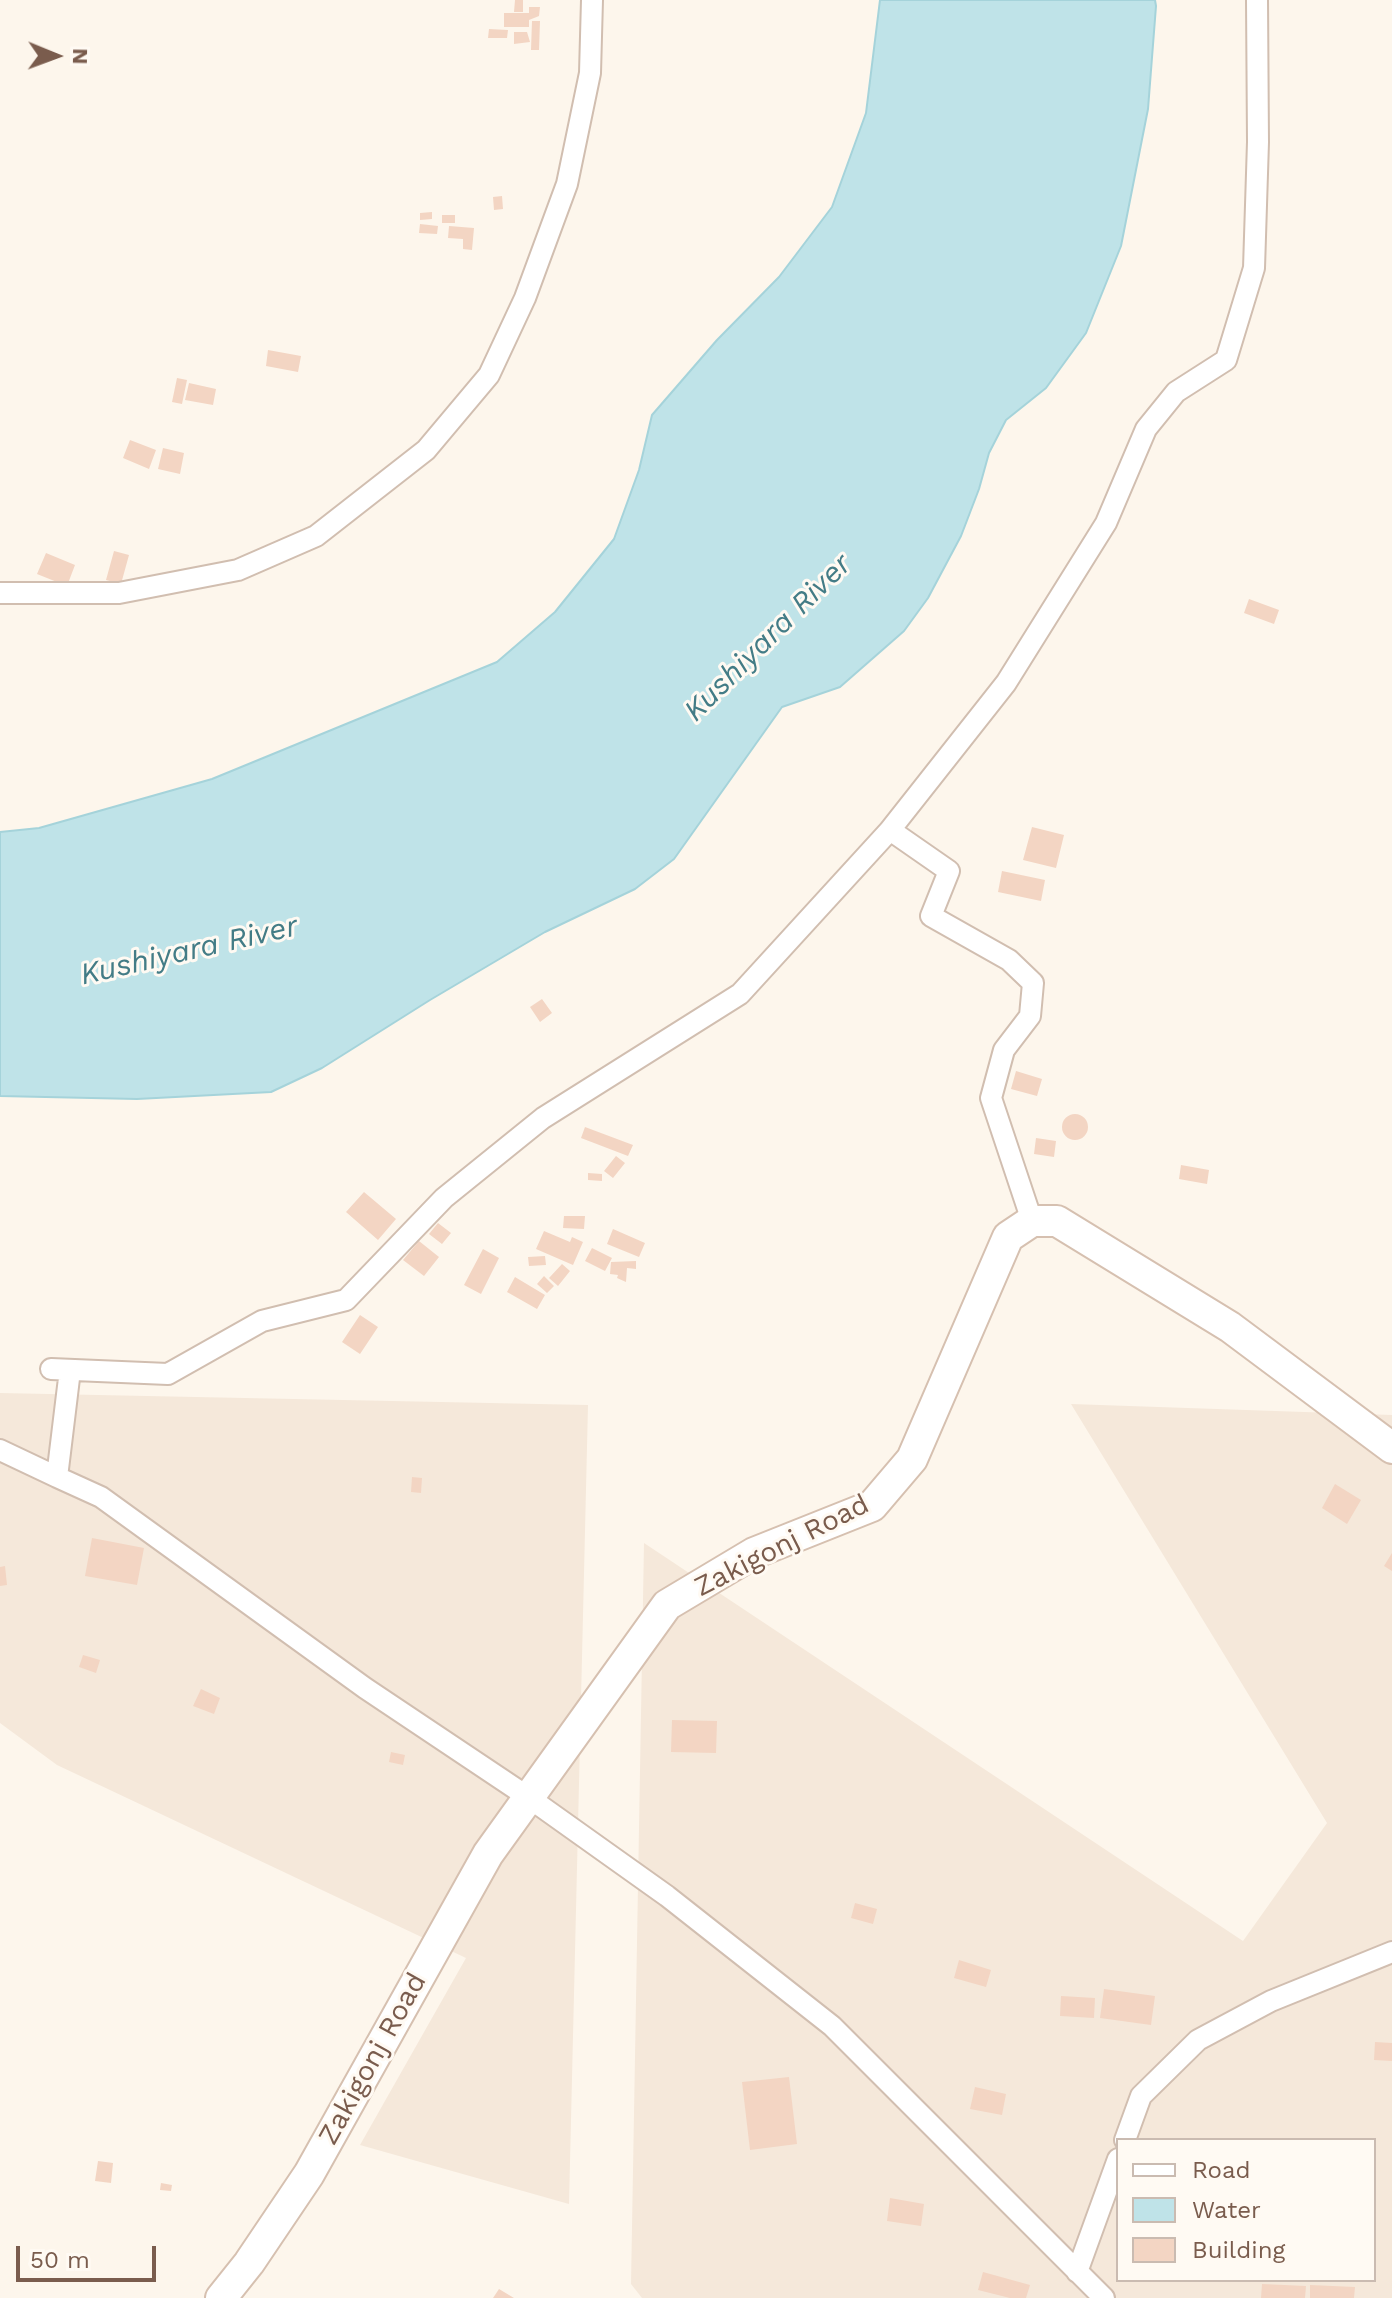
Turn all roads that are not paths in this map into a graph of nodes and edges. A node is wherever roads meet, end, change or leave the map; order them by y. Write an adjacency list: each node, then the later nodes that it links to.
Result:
1 (592, 0): 3 (street)
2 (1257, 0): 4 (street)
3 (0, 593)
4 (890, 830): 5 (street); 8 (street)
5 (1032, 1221): 6 (main road); 9 (main road, Zakigonj Road)
6 (1392, 1448)
7 (0, 1450): 8 (street)
8 (57, 1477): 9 (street)
9 (528, 1797): 13 (street); 14 (main road, Zakigonj Road)
10 (1392, 1952): 11 (street)
11 (1126, 2138)
12 (1116, 2165): 13 (street)
13 (1077, 2272): 15 (street)
14 (221, 2298)
15 (1104, 2298)

